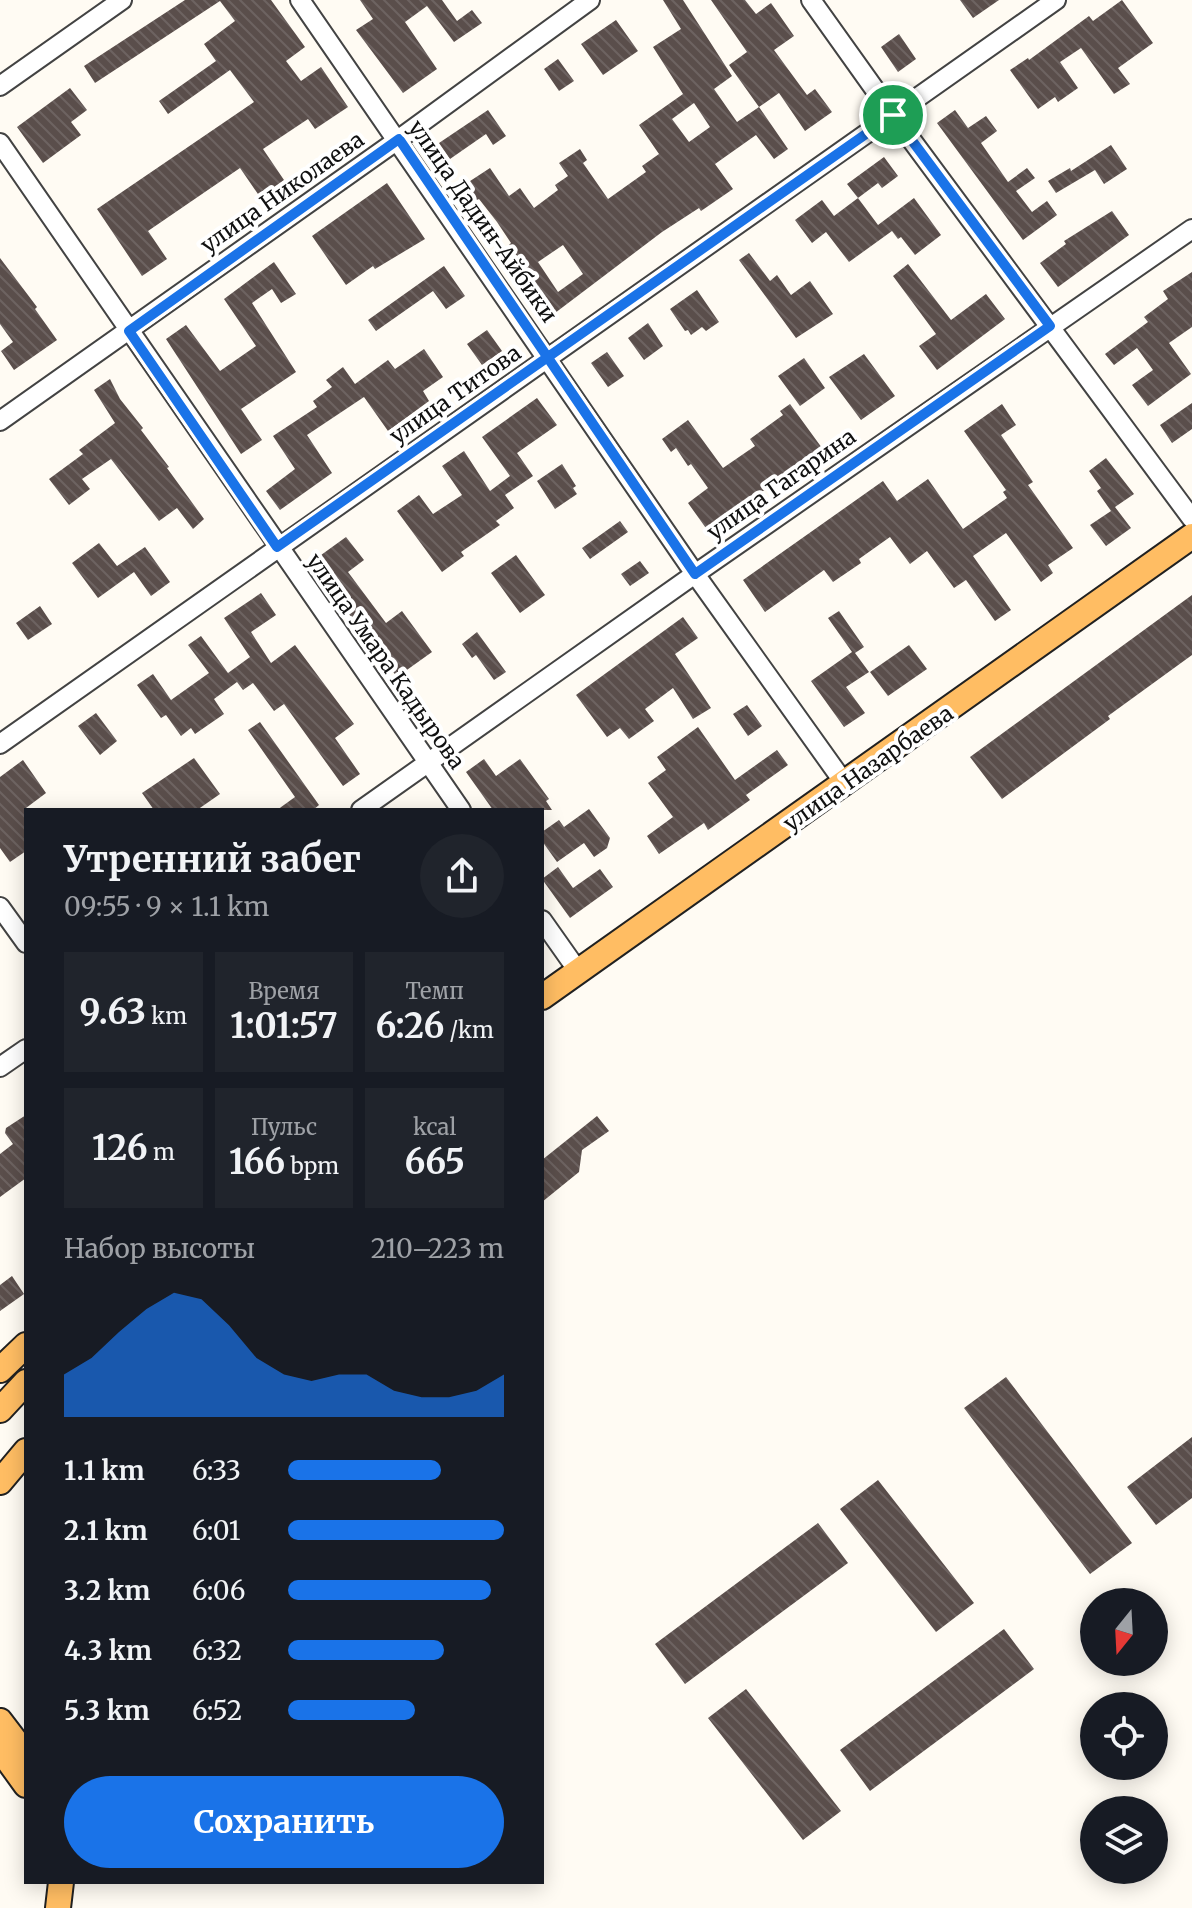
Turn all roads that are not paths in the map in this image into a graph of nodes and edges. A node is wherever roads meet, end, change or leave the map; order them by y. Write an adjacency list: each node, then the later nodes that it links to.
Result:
1 (122, 0): 6 (street)
2 (300, 0): 8 (street, улица Дадин-Айбики)
3 (590, 0): 8 (street, улица Николаева)
4 (811, 0): 7 (street)
5 (1056, 0): 7 (street, улица Титова)
6 (0, 86)
7 (893, 115): 11 (street); 13 (street, улица Титова)
8 (399, 139): 12 (street, улица Николаева); 13 (street, улица Дадин-Айбики)
9 (0, 143): 12 (street, улица Умара Кадырова)
10 (1192, 229): 11 (street, улица Гагарина)
11 (1050, 326): 15 (street); 18 (street, улица Гагарина)
12 (129, 331): 14 (street, улица Николаева); 17 (street, улица Умара Кадырова)
13 (549, 358): 17 (street, улица Титова); 18 (street, улица Дадин-Айбики)
14 (0, 421)
15 (1192, 519)
16 (1192, 536): 21 (main road, улица Назарбаева)
17 (277, 547): 19 (street, улица Титова); 20 (street, улица Умара Кадырова)
18 (695, 574): 20 (street, улица Гагарина); 21 (street, улица Дадин-Айбики)
19 (0, 744)
20 (427, 763): 22 (street, улица Гагарина); 23 (street, улица Умара Кадырова)
21 (845, 784): 27 (main road, улица Назарбаева)
22 (364, 808)
23 (460, 808)
24 (0, 907): 26 (street)
25 (544, 923): 27 (street)
26 (24, 940)
27 (578, 971): 28 (main road, улица Назарбаева)
28 (544, 996)
29 (24, 1050): 30 (street)
30 (0, 1067)
31 (24, 1347): 32 (main road)
32 (0, 1370)
33 (24, 1384): 34 (main road)
34 (0, 1410)
35 (24, 1437): 37 (main road)
36 (24, 1453): 38 (main road)
37 (0, 1460)
38 (0, 1482)
39 (0, 1721): 41 (main road)
40 (0, 1749): 42 (main road)
41 (24, 1752)
42 (24, 1782)
43 (45, 1884): 45 (main road)
44 (61, 1884): 46 (main road)
45 (42, 1908)
46 (58, 1908)

